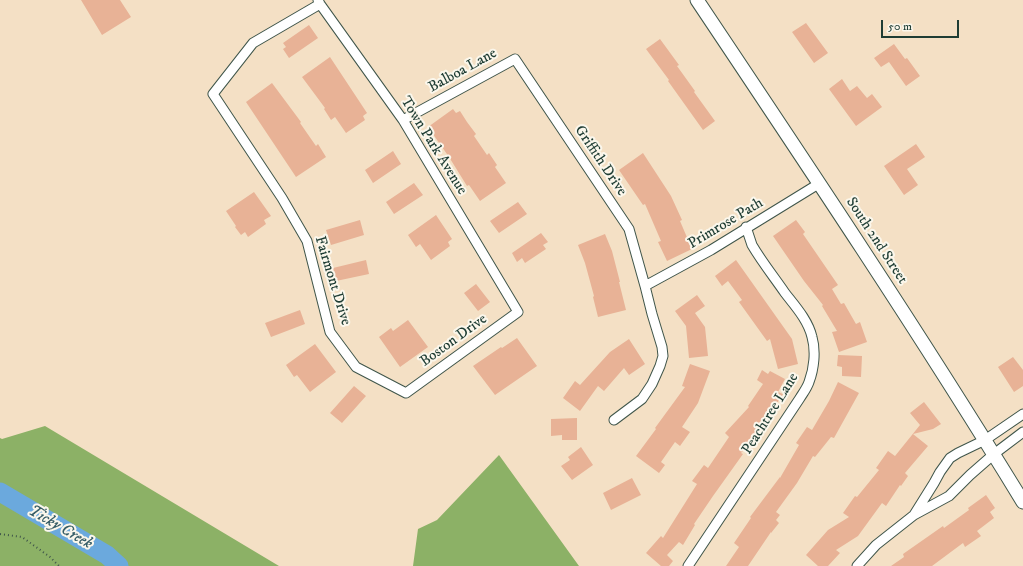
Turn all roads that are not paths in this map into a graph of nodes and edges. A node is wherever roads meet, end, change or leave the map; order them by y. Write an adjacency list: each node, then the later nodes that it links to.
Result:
1 (697, 0): 5 (main road, South 2nd Street)
2 (319, 2): 4 (street, Town Park Avenue); 9 (street, Fairmont Drive)
3 (515, 59): 4 (street, Balboa Lane); 7 (street, Griffith Drive)
4 (403, 120): 8 (street, Town Park Avenue)
5 (820, 183): 6 (street, Primrose Path); 13 (main road, South 2nd Street)
6 (746, 228): 7 (street, Primrose Path); 17 (street, Peachtree Lane)
7 (645, 286): 11 (street, Griffith Drive)
8 (518, 312): 9 (street, Boston Drive)
9 (406, 393)
10 (1023, 414): 13 (street)
11 (614, 420)
12 (1023, 432): 14 (street)
13 (985, 440): 14 (main road, South 2nd Street); 16 (street)
14 (994, 454): 15 (main road, South 2nd Street); 16 (street)
15 (1023, 502)
16 (914, 515): 18 (street)
17 (688, 566)
18 (857, 566)

